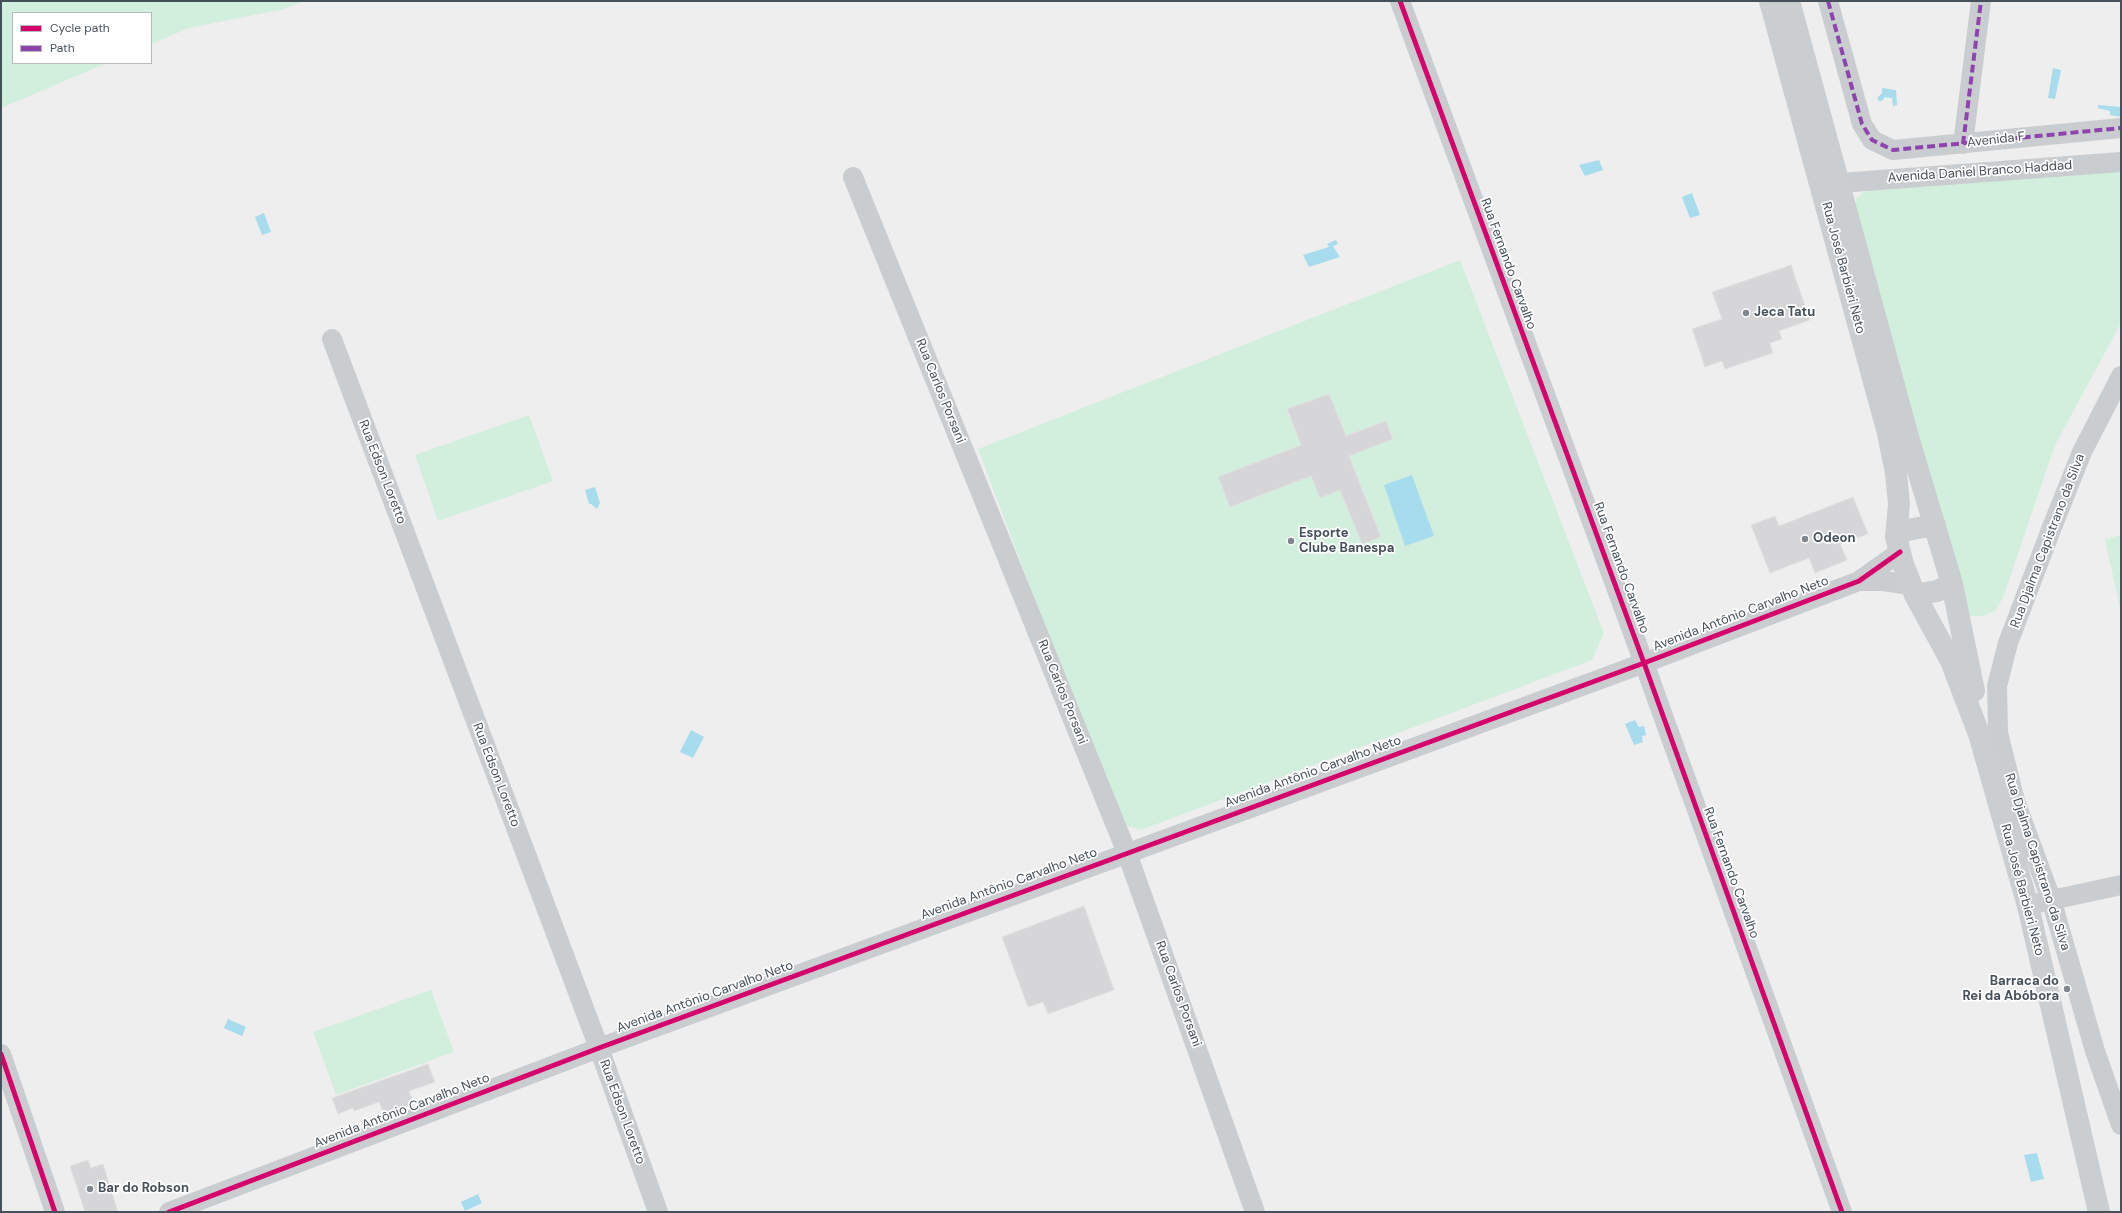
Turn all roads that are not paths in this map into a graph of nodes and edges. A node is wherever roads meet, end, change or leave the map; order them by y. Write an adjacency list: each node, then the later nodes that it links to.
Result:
1 (1400, 1): 18 (street, Rua Fernando Carvalho)
2 (1770, 1): 14 (main road, Rua José Barbieri Neto)
3 (1789, 1): 10 (main road, Rua José Barbieri Neto)
4 (1828, 1): 7 (street, Avenida F)
5 (1981, 1): 7 (street)
6 (2121, 128): 7 (street, Avenida F)
7 (1963, 144)
8 (2121, 162): 10 (street, Avenida Daniel Branco Haddad)
9 (853, 177): 20 (street, Rua Carlos Porsani)
10 (1840, 183): 13 (main road, Rua José Barbieri Neto)
11 (332, 339): 24 (street, Rua Edson Loretto)
12 (2121, 376): 22 (street, Rua Djalma Capistrano da Silva)
13 (1935, 525): 14 (main road); 16 (main road, Rua José Barbieri Neto)
14 (1898, 544): 15 (street); 17 (main road, Rua José Barbieri Neto)
15 (1859, 581): 17 (street); 18 (street, Avenida Antônio Carvalho Neto)
16 (1952, 584): 17 (main road); 19 (main road, Rua José Barbieri Neto)
17 (1913, 590): 19 (main road, Rua José Barbieri Neto)
18 (1644, 663): 20 (street, Avenida Antônio Carvalho Neto); 33 (street, Rua Fernando Carvalho)
19 (1979, 734): 23 (main road, Rua José Barbieri Neto)
20 (1127, 853): 24 (street, Avenida Antônio Carvalho Neto); 32 (street, Rua Carlos Porsani)
21 (2121, 885): 22 (street)
22 (2051, 899): 23 (street); 26 (street, Rua Djalma Capistrano da Silva)
23 (2028, 906): 34 (main road, Rua José Barbieri Neto)
24 (599, 1048): 30 (street, Avenida Antônio Carvalho Neto); 31 (street, Rua Edson Loretto)
25 (1, 1054): 27 (street)
26 (2121, 1125)
27 (37, 1158): 28 (street); 29 (street)
28 (39, 1212)
29 (55, 1212)
30 (169, 1212)
31 (658, 1212)
32 (1255, 1212)
33 (1842, 1212)
34 (2099, 1212)

